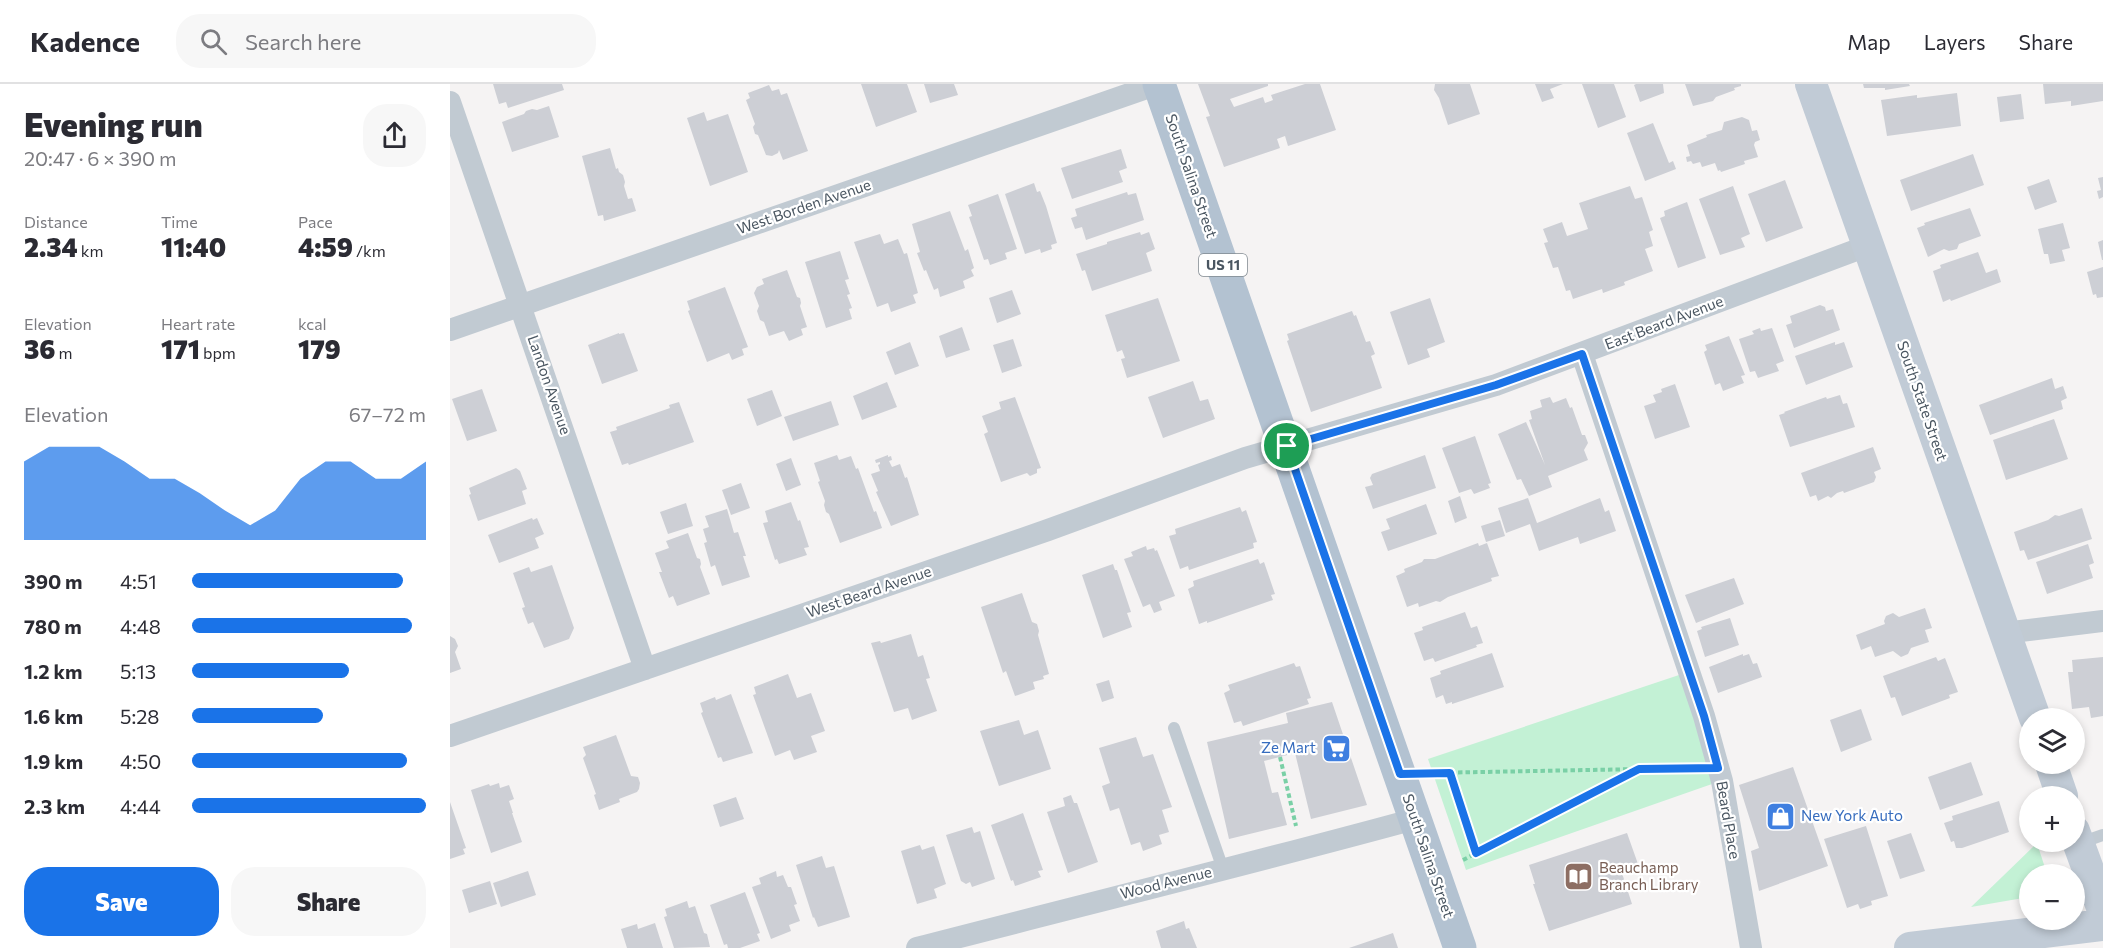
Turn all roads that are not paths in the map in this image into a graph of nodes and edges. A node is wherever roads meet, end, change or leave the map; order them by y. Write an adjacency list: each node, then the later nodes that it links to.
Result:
1 (1158, 84): 5 (street, West Borden Avenue); 8 (main road, South Salina Street / US 11)
2 (1810, 84): 4 (street, South State Street)
3 (450, 102): 5 (street, Landon Avenue)
4 (1867, 246): 7 (street, East Beard Avenue); 10 (street, South State Street)
5 (522, 306): 6 (street, West Borden Avenue); 11 (street, Landon Avenue)
6 (450, 330)
7 (1582, 354): 8 (street, East Beard Avenue); 22 (street, Beard Place)
8 (1287, 446): 11 (street, West Beard Avenue); 15 (main road, South Salina Street / US 11)
9 (2103, 621): 10 (street)
10 (2004, 633): 12 (street, South State Street)
11 (645, 669): 14 (street, West Beard Avenue)
12 (2031, 708)
13 (1174, 728): 17 (lane)
14 (450, 736)
15 (1415, 819): 17 (street, Wood Avenue); 21 (main road, South Salina Street / US 11)
16 (2086, 836): 18 (street)
17 (1223, 869): 20 (street, Wood Avenue)
18 (2103, 910)
19 (2103, 925): 23 (street)
20 (917, 948)
21 (1461, 948)
22 (1751, 948)
23 (1910, 948)

